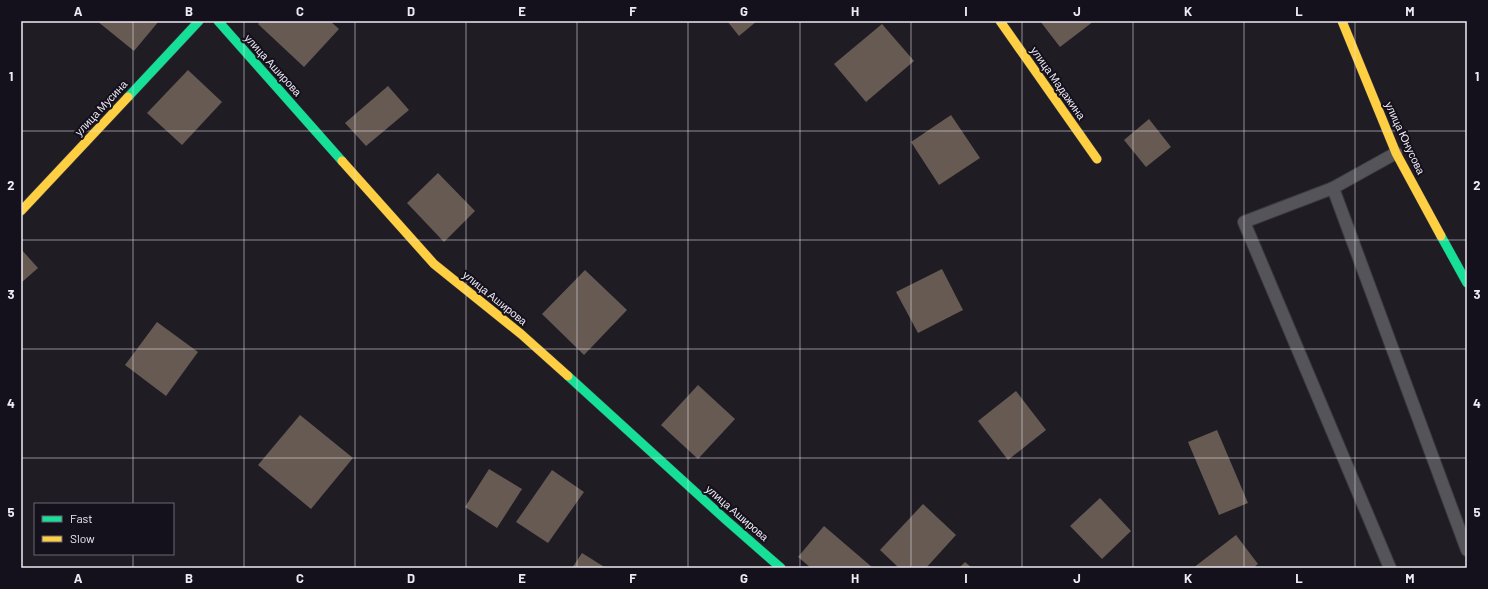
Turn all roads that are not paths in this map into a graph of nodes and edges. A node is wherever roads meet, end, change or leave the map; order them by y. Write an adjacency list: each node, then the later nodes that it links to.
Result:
1 (199, 21): 8 (street, улица Мусина)
2 (218, 21): 11 (street, улица Аширова)
3 (1000, 21): 6 (street, улица Мадажина)
4 (1342, 21): 5 (street, улица Юнусова)
5 (1396, 153): 7 (lane); 9 (street, улица Юнусова)
6 (1097, 159)
7 (1333, 188): 10 (lane); 12 (lane)
8 (21, 211)
9 (1467, 283)
10 (1467, 550)
11 (781, 568)
12 (1390, 568)

